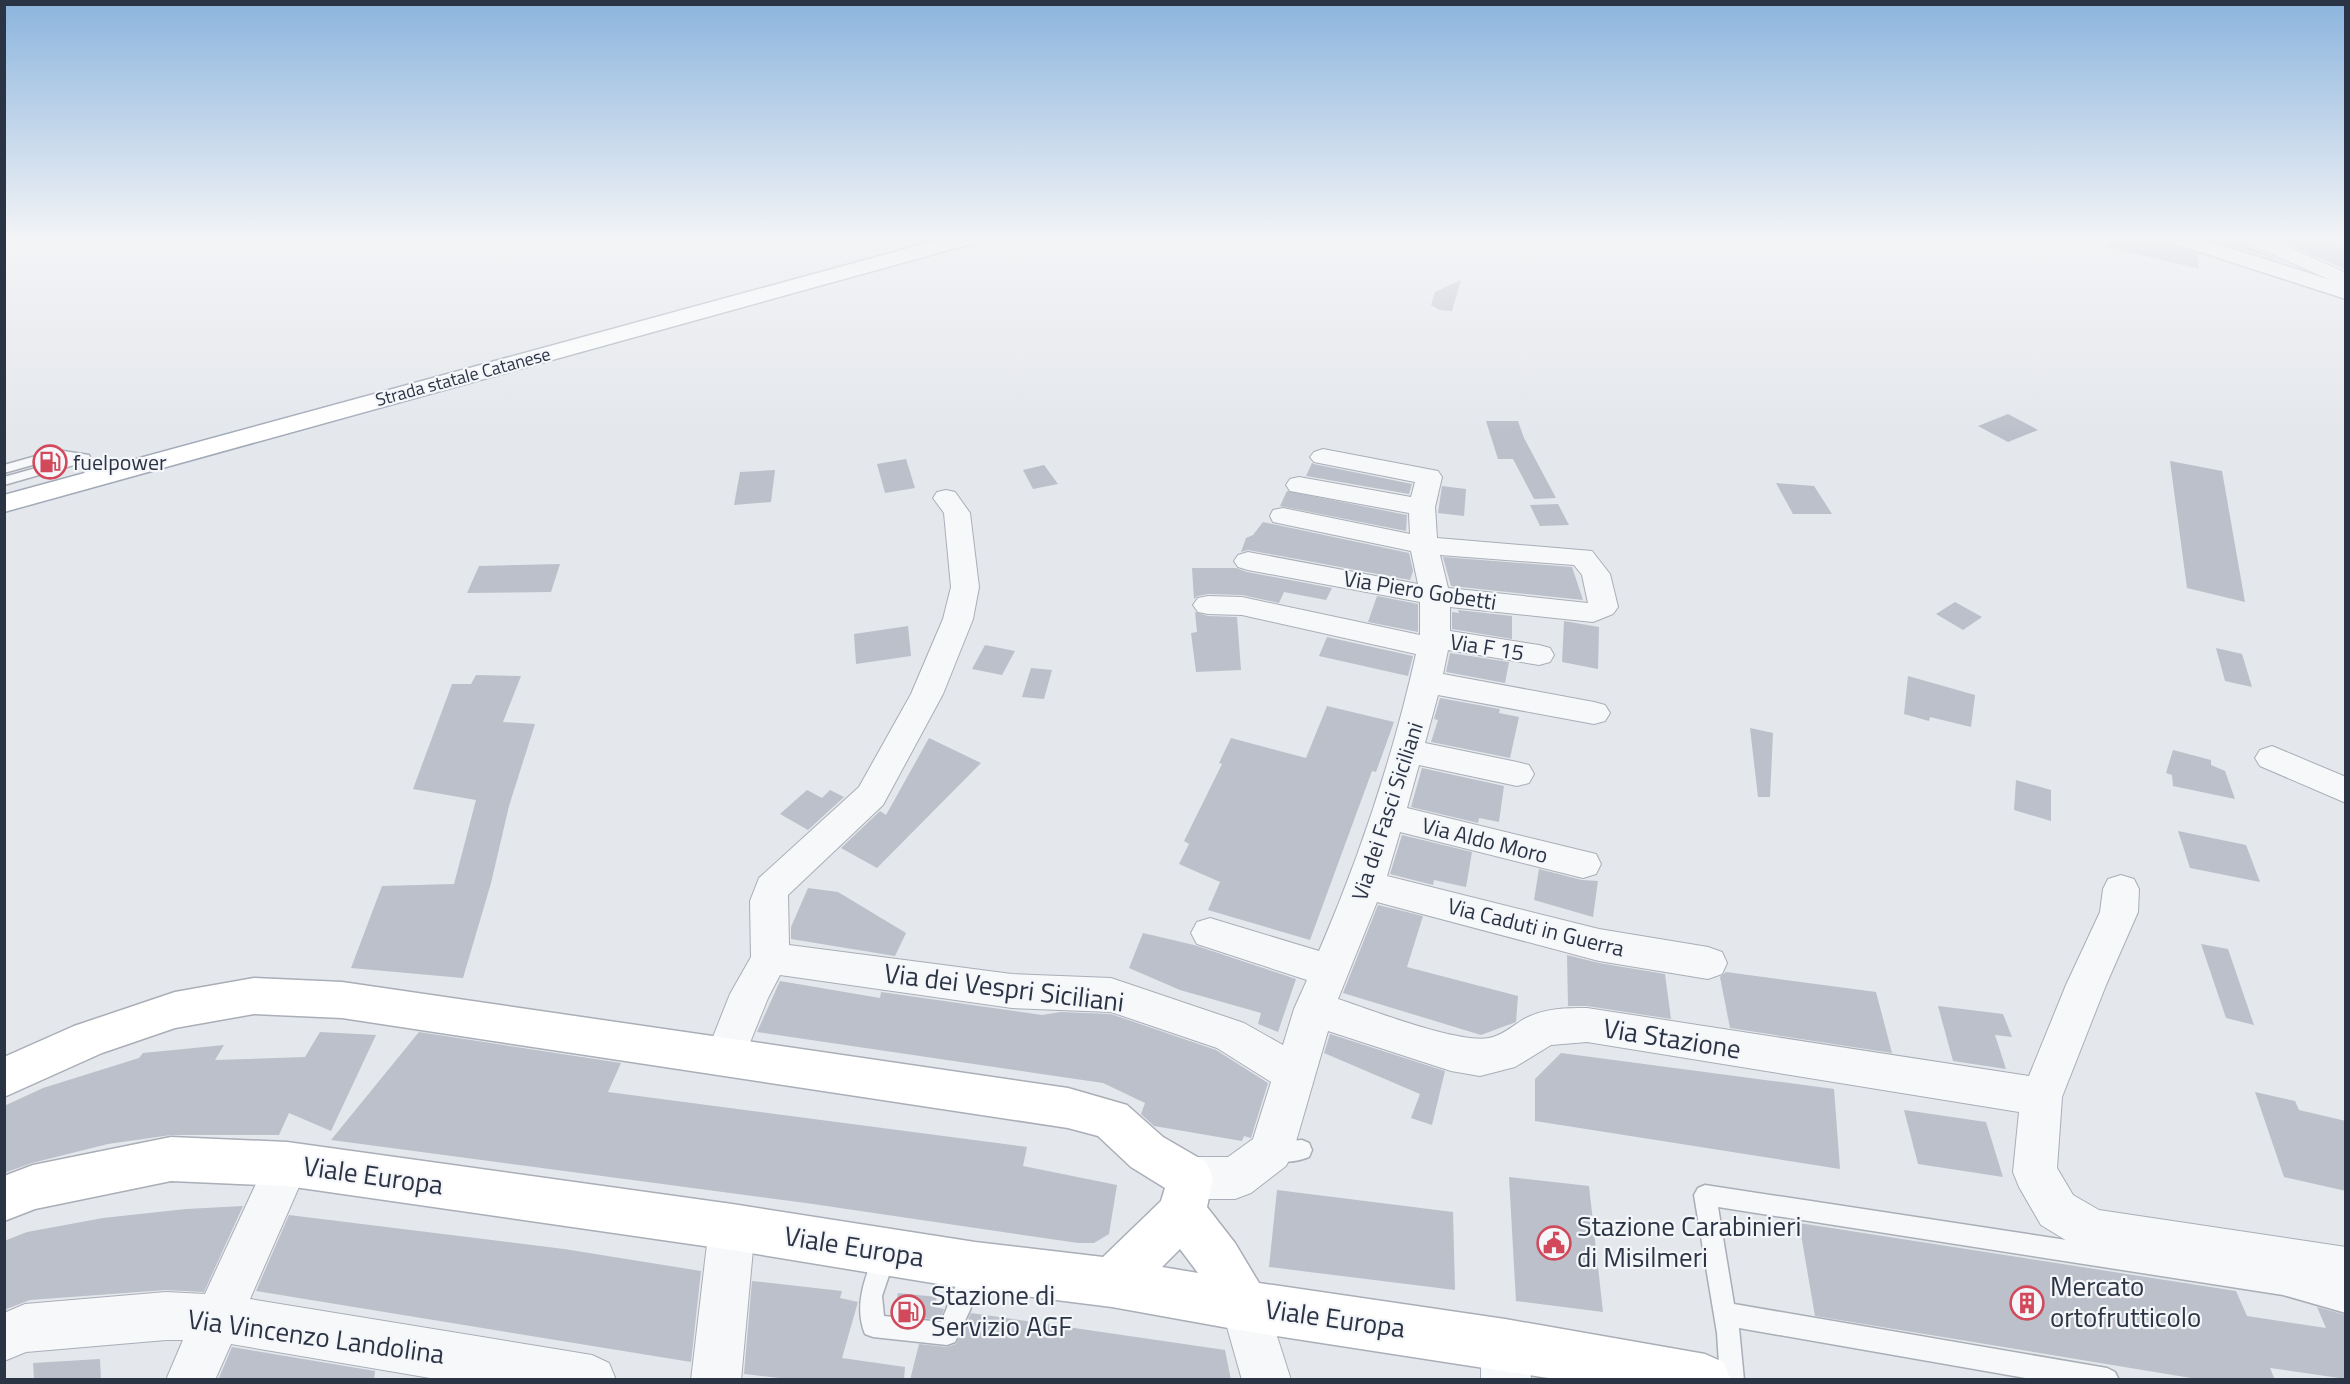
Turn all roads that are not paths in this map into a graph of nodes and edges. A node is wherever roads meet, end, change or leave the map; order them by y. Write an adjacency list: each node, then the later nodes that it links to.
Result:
1 (724, 304): 4 (main road, Strada statale Catanese)
2 (1323, 457): 9 (street, Via dei Fasci Siciliani)
3 (4, 469): 4 (lane)
4 (88, 469): 5 (lane); 8 (main road, Strada statale Catanese)
5 (4, 481)
6 (1299, 485): 9 (street)
7 (946, 498): 28 (street)
8 (4, 504)
9 (1422, 507): 11 (street, Via dei Fasci Siciliani)
10 (1283, 516): 11 (street)
11 (1424, 545): 13 (street, Via dei Fasci Siciliani); 13 (street, Via Piero Gobetti)
12 (1248, 561): 13 (street, Via Piero Gobetti)
13 (1435, 596): 15 (street, Via dei Fasci Siciliani)
14 (1208, 605): 15 (street, Via F 15)
15 (1434, 643): 16 (street, Via F 15); 17 (street, Via dei Fasci Siciliani)
16 (1539, 656)
17 (1425, 682): 18 (street); 19 (street, Via dei Fasci Siciliani)
18 (1594, 713)
19 (1407, 751): 21 (street); 23 (street, Via dei Fasci Siciliani)
20 (2272, 758): 22 (street)
21 (1517, 774)
22 (2346, 791)
23 (1387, 816): 24 (street, Via Aldo Moro); 25 (street, Via dei Fasci Siciliani)
24 (1583, 864)
25 (1366, 885): 29 (street, Via Caduti in Guerra); 30 (street, Via dei Fasci Siciliani)
26 (2121, 889): 35 (street)
27 (1210, 933): 30 (street)
28 (770, 958): 32 (street); 33 (street, Via dei Vespri Siciliani)
29 (1708, 963)
30 (1330, 971): 31 (street, Via dei Fasci Siciliani)
31 (1314, 1009): 33 (street, Via dei Fasci Siciliani); 35 (street, Via Stazione)
32 (725, 1057): 34 (main road); 37 (main road)
33 (1295, 1074): 37 (street, Via dei Fasci Siciliani)
34 (4, 1078)
35 (2041, 1097): 42 (street)
36 (287, 1164): 38 (main road, Viale Europa); 39 (main road, Viale Europa); 47 (street)
37 (1186, 1195): 43 (main road); 45 (main road)
38 (4, 1199)
39 (732, 1227): 40 (main road, Viale Europa); 53 (street)
40 (886, 1252): 41 (main road, Viale Europa); 41 (lane)
41 (975, 1266): 43 (main road, Viale Europa)
42 (2346, 1270)
43 (1112, 1283): 45 (main road, Viale Europa)
44 (2346, 1302): 46 (lane)
45 (1245, 1306): 49 (main road, Viale Europa); 54 (street)
46 (1725, 1314): 50 (lane); 55 (lane)
47 (218, 1318): 48 (street, Via Vincenzo Landolina); 51 (street); 52 (street, Via Vincenzo Landolina)
48 (4, 1337)
49 (1505, 1362): 50 (main road, Viale Europa)
50 (1709, 1379)
51 (190, 1380)
52 (592, 1380)
53 (716, 1380)
54 (1267, 1380)
55 (2107, 1380)

